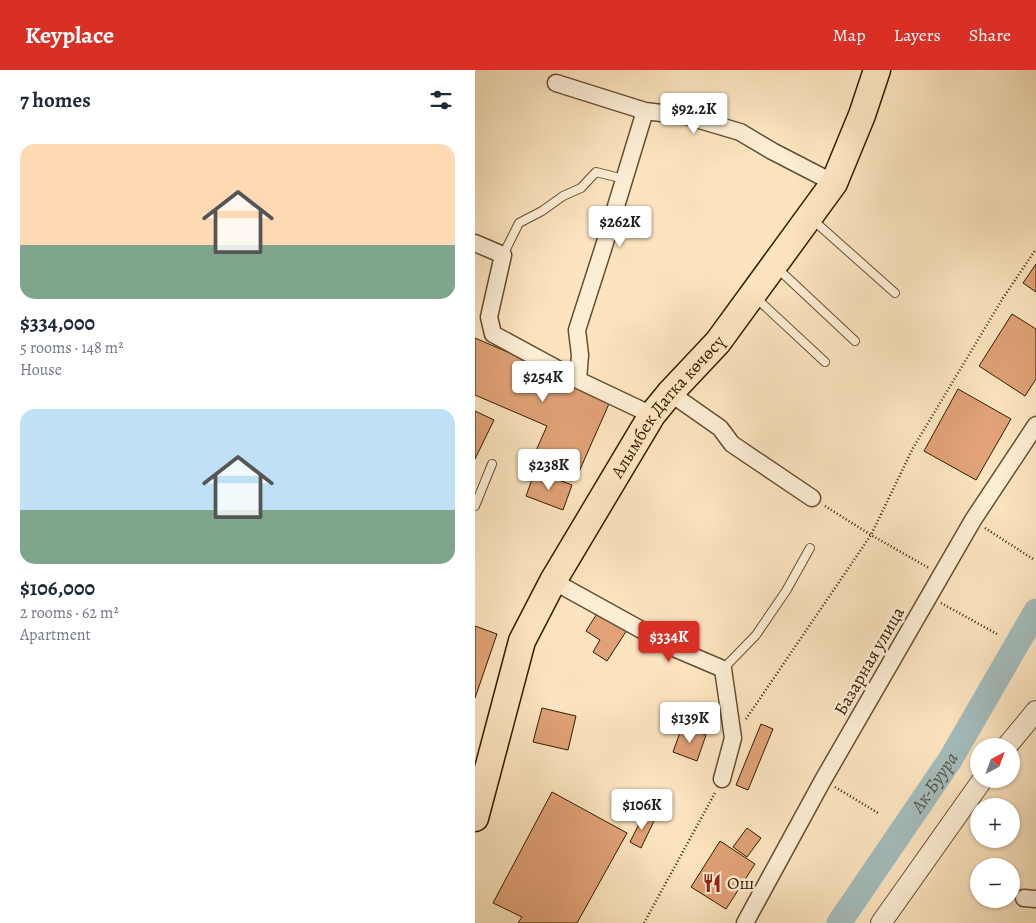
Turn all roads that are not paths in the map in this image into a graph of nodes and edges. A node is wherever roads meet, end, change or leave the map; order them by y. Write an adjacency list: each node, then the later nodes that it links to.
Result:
1 (877, 70): 5 (main road, Алымбек Датка көчөсү)
2 (557, 83): 3 (street)
3 (645, 111): 4 (street); 5 (street)
4 (624, 179): 8 (lane); 14 (street)
5 (834, 183): 6 (main road, Алымбек Датка көчөсү)
6 (809, 217): 9 (main road, Алымбек Датка көчөсү); 10 (lane)
7 (475, 244): 8 (street)
8 (503, 254): 14 (street)
9 (774, 265): 11 (main road, Алымбек Датка көчөсү); 12 (lane)
10 (895, 293)
11 (752, 295): 13 (lane); 15 (main road, Алымбек Датка көчөсү)
12 (855, 341)
13 (825, 362)
14 (578, 380): 16 (street)
15 (670, 393): 16 (main road, Алымбек Датка көчөсү); 19 (street)
16 (652, 415): 22 (main road, Алымбек Датка көчөсү)
17 (1036, 425): 29 (street, Базарная улица)
18 (492, 464): 20 (lane)
19 (813, 498)
20 (475, 506)
21 (809, 548): 23 (lane)
22 (553, 581): 23 (street); 28 (main road, Алымбек Датка көчөсү)
23 (723, 669): 26 (street)
24 (1036, 711): 25 (street)
25 (1014, 738)
26 (723, 779)
27 (977, 788): 30 (street)
28 (475, 818)
29 (745, 923)
30 (881, 923)

